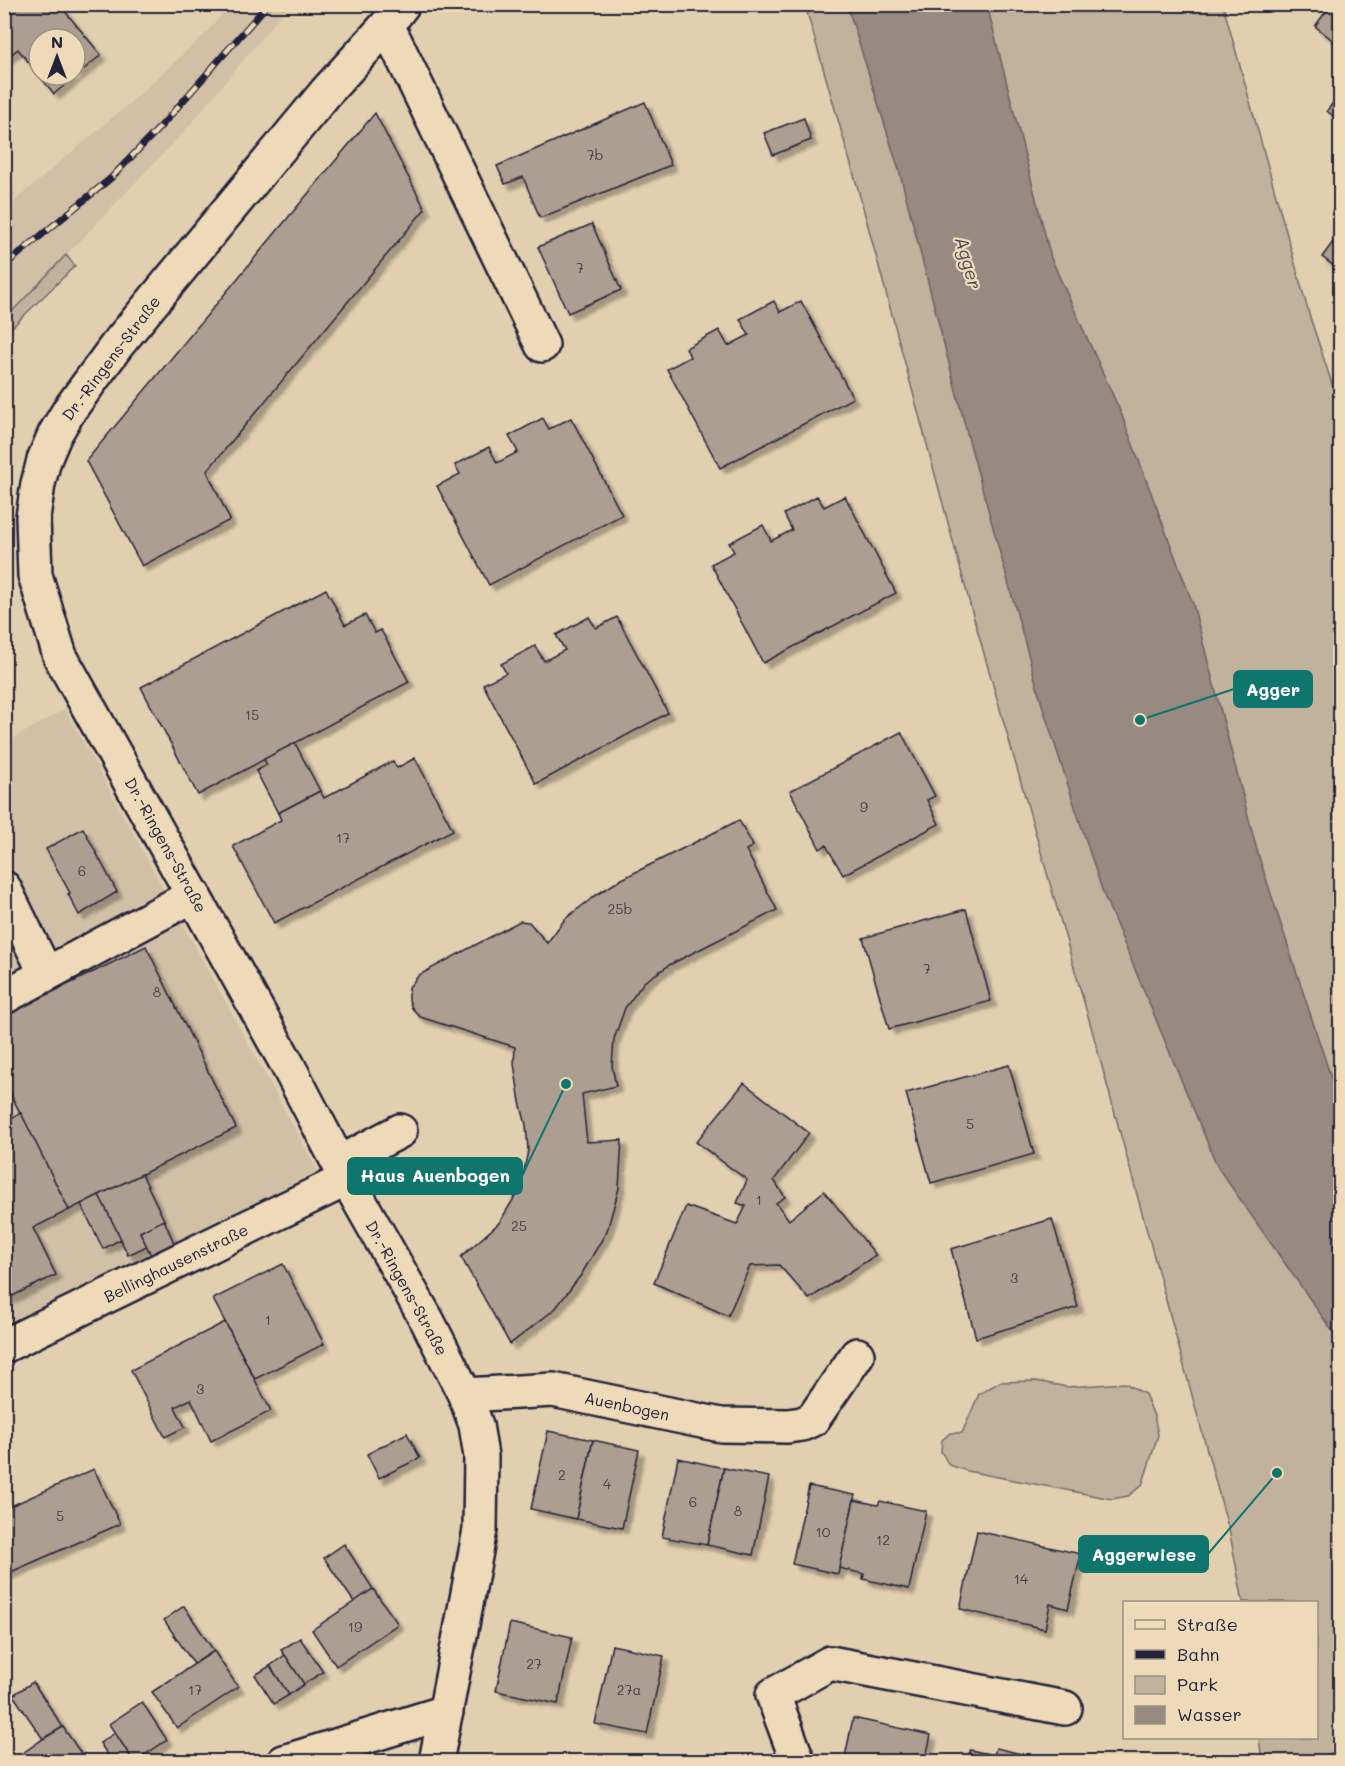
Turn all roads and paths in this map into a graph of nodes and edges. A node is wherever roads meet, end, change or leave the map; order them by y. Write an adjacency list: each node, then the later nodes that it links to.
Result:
1 (395, 15): 2 (street); 4 (street, Dr.-Ringens-Straße)
2 (542, 345)
3 (4, 888): 5 (street)
4 (194, 895): 5 (street); 8 (street, Dr.-Ringens-Straße)
5 (46, 974): 6 (street)
6 (4, 997)
7 (400, 1131): 8 (street, Bellinghausenstraße)
8 (343, 1171): 9 (street, Bellinghausenstraße); 11 (street, Dr.-Ringens-Straße)
9 (4, 1346)
10 (857, 1355): 11 (street, Auenbogen)
11 (465, 1395): 13 (street, Dr.-Ringens-Straße)
12 (1065, 1708): 16 (street)
13 (446, 1712): 14 (street); 15 (street, Dr.-Ringens-Straße)
14 (284, 1761)
15 (436, 1761)
16 (798, 1761)

